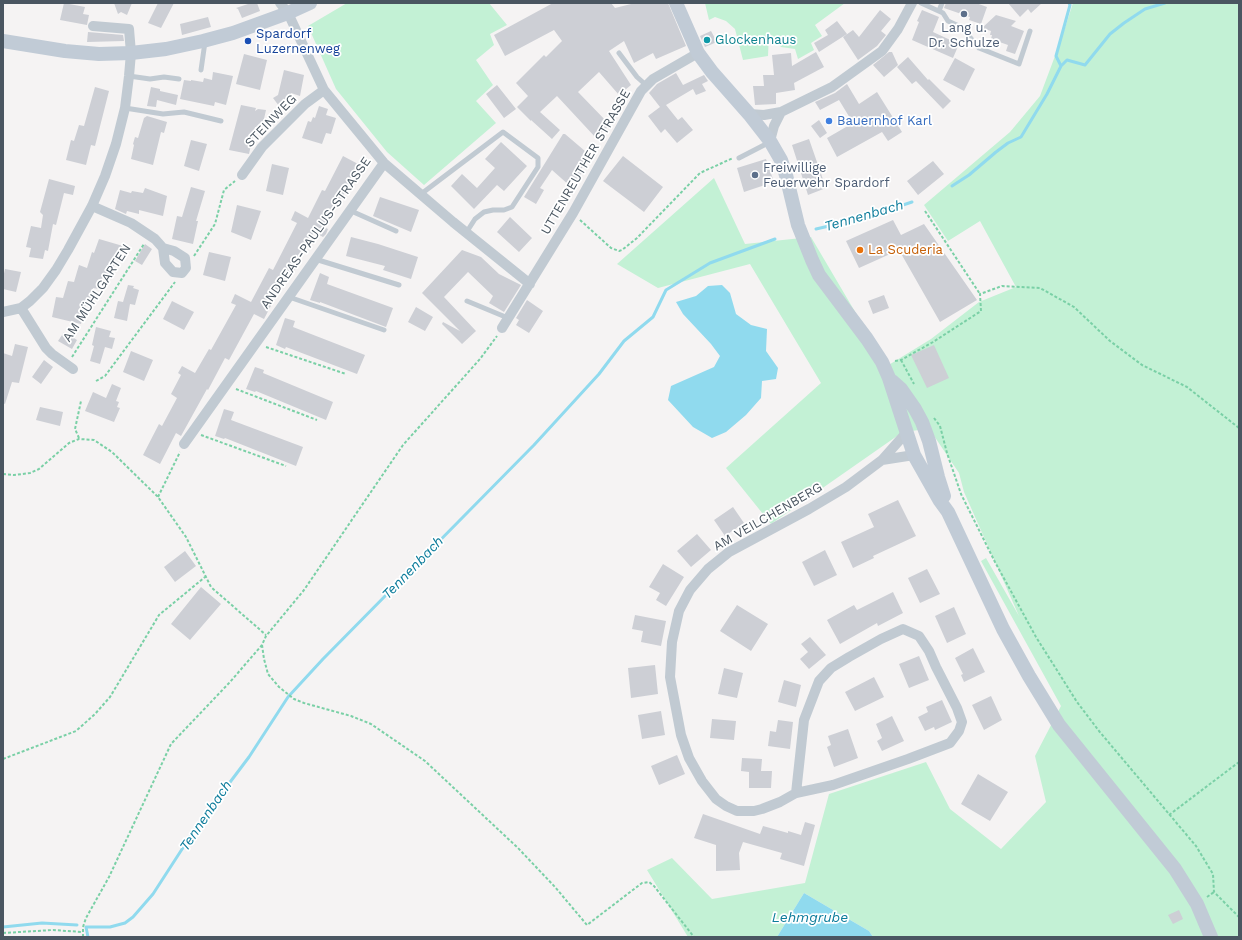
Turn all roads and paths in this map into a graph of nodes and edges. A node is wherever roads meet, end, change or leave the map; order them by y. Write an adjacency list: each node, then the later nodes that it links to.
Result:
1 (310, 3): 6 (main road)
2 (676, 3): 14 (main road)
3 (912, 3): 21 (street)
4 (921, 3): 7 (lane)
5 (942, 3): 7 (lane)
6 (284, 8): 11 (main road); 19 (street, ANDREAS-PAULUS-STRASSE)
7 (939, 11): 9 (lane)
8 (94, 26): 12 (street)
9 (1030, 31)
10 (3, 41): 12 (main road)
11 (205, 41): 12 (main road); 15 (lane)
12 (131, 53): 16 (street)
13 (619, 53): 18 (lane)
14 (698, 53): 18 (street, UTTENREUTHER STRASSE); 22 (main road)
15 (201, 70)
16 (129, 76): 17 (lane); 20 (street)
17 (179, 79)
18 (646, 85): 32 (street, UTTENREUTHER STRASSE)
19 (324, 90): 26 (street, ANDREAS-PAULUS-STRASSE); 27 (street, STEINWEG)
20 (125, 108): 23 (lane); 29 (street)
21 (781, 112): 22 (street); 24 (street)
22 (749, 114): 24 (main road)
23 (221, 121)
24 (770, 141): 25 (lane); 52 (main road)
25 (738, 158): 32 (path)
26 (384, 163): 28 (street); 30 (street, ANDREAS-PAULUS-STRASSE)
27 (242, 175): 38 (path)
28 (420, 194): 34 (street); 34 (lane)
29 (92, 206): 35 (street); 44 (street)
30 (349, 210): 33 (lane); 37 (street, ANDREAS-PAULUS-STRASSE)
31 (925, 211): 41 (path)
32 (573, 213): 39 (street, UTTENREUTHER STRASSE)
33 (396, 231)
34 (466, 233): 39 (street)
35 (150, 235): 36 (street); 50 (path, AM MÜHLGARTEN)
36 (163, 248): 38 (street); 38 (street)
37 (314, 259): 40 (lane); 42 (street, ANDREAS-PAULUS-STRASSE)
38 (184, 271): 53 (path)
39 (530, 284): 46 (street, UTTENREUTHER STRASSE)
40 (399, 285)
41 (980, 294): 55 (path); 59 (path)
42 (288, 296): 48 (lane); 49 (street, ANDREAS-PAULUS-STRASSE)
43 (467, 301): 46 (lane)
44 (21, 308): 45 (street); 50 (street, AM MÜHLGARTEN)
45 (3, 312)
46 (508, 318): 47 (street, UTTENREUTHER STRASSE)
47 (502, 328): 72 (path)
48 (384, 330)
49 (255, 343): 51 (path); 54 (street, ANDREAS-PAULUS-STRASSE)
50 (70, 367)
51 (346, 374)
52 (889, 378): 61 (main road); 62 (main road)
53 (96, 381)
54 (226, 385): 58 (path); 60 (street, ANDREAS-PAULUS-STRASSE)
55 (916, 387)
56 (81, 401): 63 (path)
57 (931, 414): 77 (path)
58 (317, 420)
59 (1239, 428)
60 (192, 432): 64 (street, ANDREAS-PAULUS-STRASSE); 67 (path)
61 (906, 434): 62 (main road); 65 (main road); 66 (street, AM VEILCHENBERG)
62 (928, 438): 65 (main road); 70 (main road)
63 (79, 439): 68 (path); 69 (path)
64 (184, 444): 69 (path)
65 (914, 456): 66 (street, AM VEILCHENBERG); 70 (main road)
66 (882, 460): 76 (street, AM VEILCHENBERG)
67 (286, 466)
68 (3, 474)
69 (158, 497): 71 (path)
70 (948, 512): 83 (main road)
71 (205, 577): 72 (path); 74 (path)
72 (266, 636): 73 (path)
73 (262, 645): 79 (path); 82 (path)
74 (3, 759)
75 (1239, 762): 77 (path)
76 (796, 793): 76 (street, AM VEILCHENBERG)
77 (1169, 815): 78 (path)
78 (1239, 917)
79 (82, 932): 80 (path); 81 (path)
80 (3, 933)
81 (83, 937)
82 (694, 937)
83 (1212, 937)

